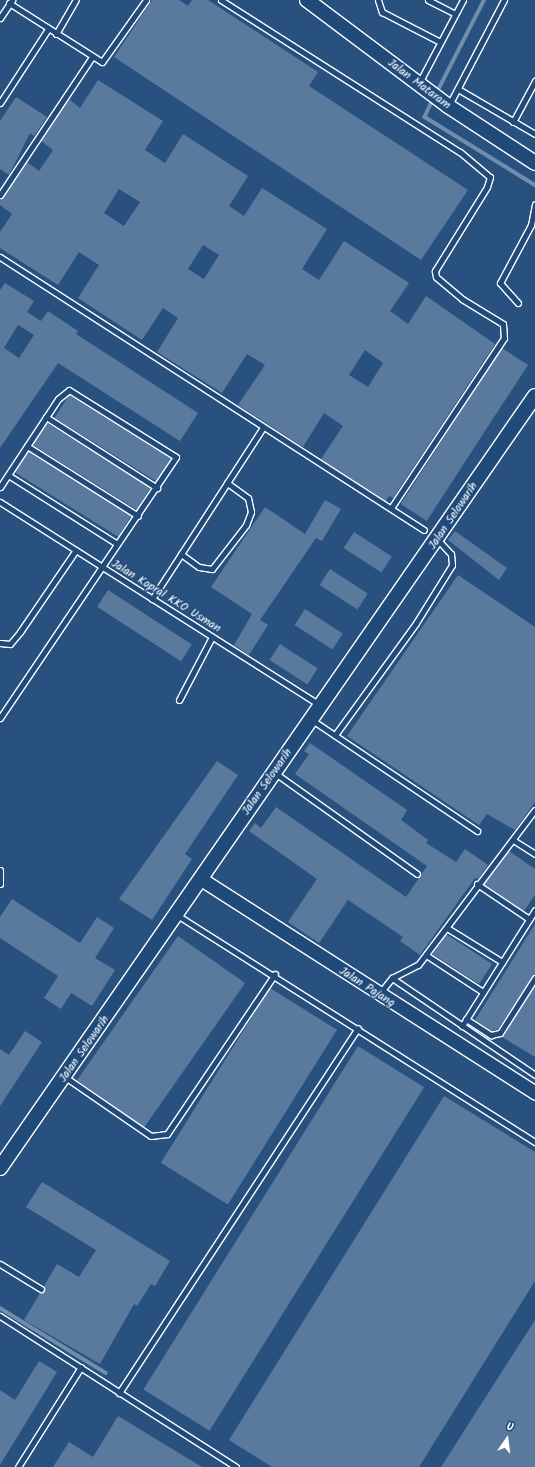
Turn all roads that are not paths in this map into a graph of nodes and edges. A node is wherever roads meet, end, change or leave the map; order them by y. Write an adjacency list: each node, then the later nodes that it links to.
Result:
1 (76, 0): 13 (lane)
2 (146, 0): 15 (lane)
3 (221, 0): 37 (lane)
4 (306, 0): 17 (main road, Jalan Mataram)
5 (378, 0): 14 (lane)
6 (428, 0): 10 (lane)
7 (463, 0): 10 (lane)
8 (504, 0): 18 (lane)
9 (11, 2): 11 (lane); 12 (lane)
10 (455, 14): 14 (lane)
11 (0, 18)
12 (48, 29): 13 (lane); 19 (lane)
13 (56, 34): 15 (lane)
14 (440, 42): 17 (lane)
15 (92, 57): 24 (lane)
16 (535, 81): 21 (lane)
17 (424, 88): 20 (main road, Jalan Mataram)
18 (458, 89): 20 (lane); 21 (lane)
19 (0, 103)
20 (445, 103): 23 (main road, Jalan Mataram)
21 (513, 122): 22 (lane)
22 (535, 134)
23 (535, 163)
24 (0, 196)
25 (535, 204): 27 (lane)
26 (0, 257): 30 (lane)
27 (518, 303)
28 (535, 396): 40 (main road, Jalan Selowarih)
29 (46, 417): 31 (lane); 35 (lane); 35 (lane)
30 (262, 429): 33 (lane); 37 (lane)
31 (27, 446): 32 (lane); 38 (lane)
32 (8, 475): 34 (lane); 41 (lane)
33 (227, 483): 43 (lane); 43 (lane)
34 (0, 487)
35 (157, 488): 38 (lane)
36 (0, 502): 42 (lane, Jalan Kopral KKO Usman)
37 (392, 508): 39 (lane)
38 (138, 516): 41 (lane)
39 (424, 530)
40 (437, 540): 49 (main road, Jalan Selowarih); 52 (lane)
41 (118, 544): 44 (lane)
42 (76, 550): 44 (lane, Jalan Kopral KKO Usman); 47 (lane)
43 (181, 554): 45 (lane)
44 (101, 567): 45 (lane, Jalan Kopral KKO Usman); 50 (lane)
45 (152, 599): 46 (lane, Jalan Kopral KKO Usman)
46 (212, 637): 48 (lane); 49 (lane, Jalan Kopral KKO Usman)
47 (0, 643)
48 (178, 700)
49 (322, 706): 51 (main road, Jalan Selowarih)
50 (0, 718)
51 (312, 720): 52 (lane); 53 (main road, Jalan Selowarih)
52 (335, 736): 55 (lane)
53 (274, 772): 59 (lane); 60 (main road, Jalan Selowarih)
54 (535, 810): 56 (lane)
55 (477, 831)
56 (513, 840): 57 (lane); 62 (lane)
57 (535, 854)
58 (0, 870): 61 (lane)
59 (417, 874)
60 (201, 879): 64 (main road, Jalan Selowarih); 73 (street, Jalan Pajang)
61 (0, 884)
62 (477, 884): 65 (lane); 66 (lane)
63 (535, 910): 65 (lane)
64 (177, 915): 69 (lane); 78 (main road, Jalan Selowarih)
65 (529, 919): 68 (lane)
66 (447, 928): 67 (lane); 68 (lane)
67 (426, 955): 70 (lane); 72 (lane)
68 (502, 962): 72 (lane)
69 (275, 974): 76 (lane); 78 (lane)
70 (392, 978): 73 (lane); 75 (lane)
71 (535, 978): 74 (lane)
72 (483, 992): 74 (lane)
73 (379, 995): 79 (street, Jalan Pajang)
74 (466, 1019): 75 (lane)
75 (462, 1026): 77 (lane)
76 (358, 1028): 80 (lane); 86 (lane)
77 (535, 1075)
78 (65, 1077): 81 (main road, Jalan Selowarih)
79 (535, 1093)
80 (535, 1142)
81 (0, 1168)
82 (0, 1264): 83 (lane)
83 (41, 1289)
84 (0, 1316): 85 (lane)
85 (81, 1367): 86 (lane); 87 (lane)
86 (119, 1393): 88 (lane)
87 (18, 1467)
88 (236, 1467)

